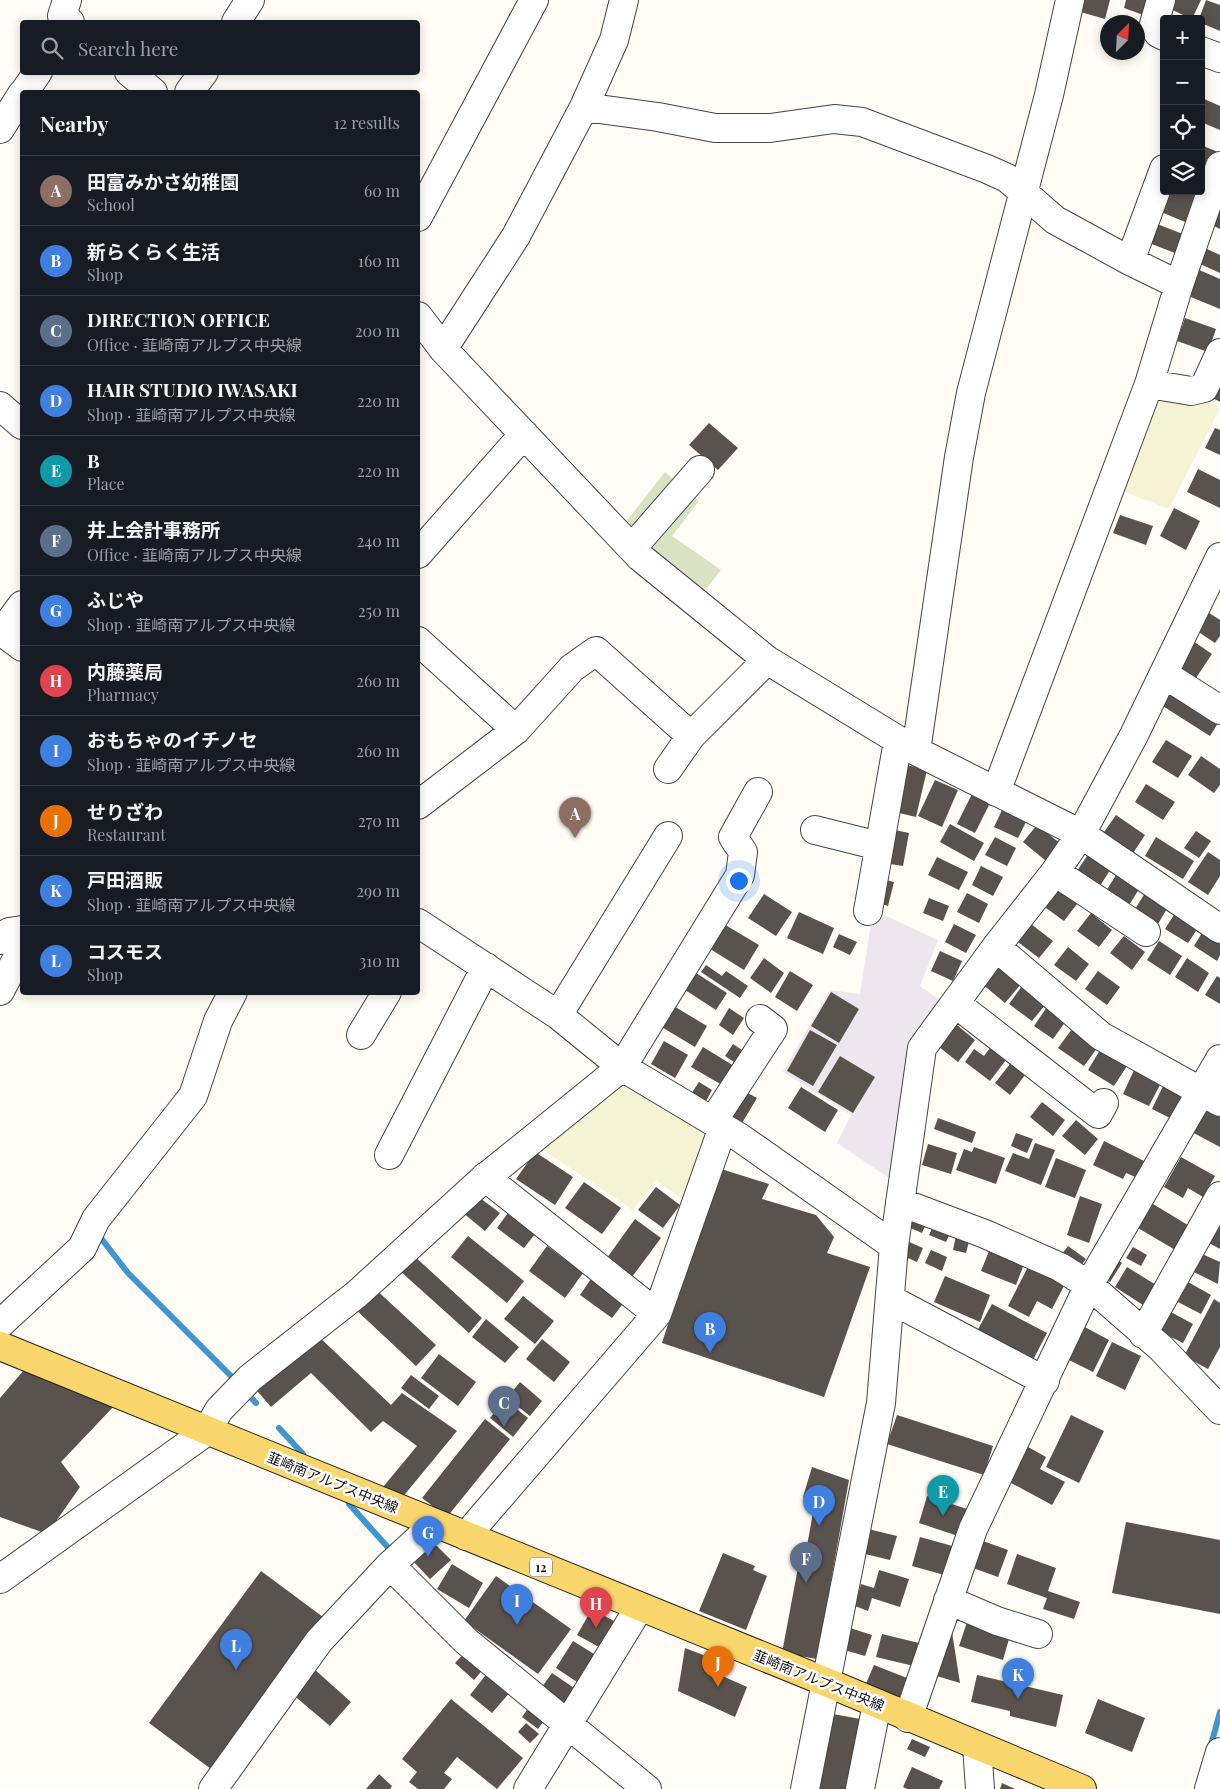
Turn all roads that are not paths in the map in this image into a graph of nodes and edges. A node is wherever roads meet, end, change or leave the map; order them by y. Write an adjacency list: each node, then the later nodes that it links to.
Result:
1 (250, 0): 6 (street)
2 (534, 0): 20 (street)
3 (624, 0): 15 (street)
4 (1070, 0): 19 (street)
5 (1162, 0): 7 (street)
6 (237, 20)
7 (1160, 34)
8 (36, 75): 11 (street)
9 (133, 75): 12 (street)
10 (202, 75): 13 (street)
11 (25, 90)
12 (151, 90)
13 (190, 90)
14 (20, 98): 16 (street)
15 (584, 107): 19 (street); 24 (street)
16 (0, 129)
17 (1218, 178): 22 (street)
18 (1160, 180): 21 (street)
19 (1023, 192): 21 (street); 42 (street)
20 (420, 213)
21 (1130, 261): 22 (street)
22 (1179, 285): 26 (street)
23 (420, 319): 24 (street)
24 (443, 349): 29 (street)
25 (1220, 353): 26 (street)
26 (1149, 384): 45 (street)
27 (0, 406): 28 (street)
28 (20, 423)
29 (524, 434): 31 (street); 32 (street)
30 (700, 470): 31 (street)
31 (632, 548): 37 (street)
32 (420, 552)
33 (1220, 557): 38 (street)
34 (20, 610): 35 (street)
35 (8, 637)
36 (420, 643): 40 (street)
37 (767, 660): 41 (street); 42 (street)
38 (1164, 674): 39 (street); 48 (street)
39 (1220, 710)
40 (516, 730): 41 (street); 46 (street)
41 (691, 736): 43 (street)
42 (907, 746): 45 (street); 50 (street)
43 (668, 769)
44 (758, 792): 69 (street)
45 (996, 792): 48 (street)
46 (420, 803)
47 (815, 830): 50 (street)
48 (1081, 834): 51 (street); 53 (street)
49 (668, 836): 65 (street)
50 (879, 846): 52 (street)
51 (1056, 872): 56 (street); 58 (street)
52 (868, 911)
53 (1220, 929)
54 (20, 930): 57 (street)
55 (421, 932): 60 (street)
56 (1146, 932)
57 (0, 940)
58 (996, 947): 64 (street); 70 (street)
59 (20, 953): 61 (street)
60 (486, 967): 65 (street); 73 (street)
61 (0, 991)
62 (231, 995): 81 (street)
63 (385, 995): 67 (street)
64 (955, 1002): 71 (street); 76 (street)
65 (558, 1015): 69 (street)
66 (760, 1019): 72 (street)
67 (361, 1035)
68 (1220, 1060): 70 (street)
69 (622, 1067): 72 (street); 74 (street)
70 (1211, 1097): 78 (street)
71 (1104, 1102)
72 (718, 1124): 77 (street); 80 (street)
73 (389, 1155)
74 (485, 1177): 80 (street); 86 (street)
75 (1220, 1196): 82 (street)
76 (900, 1202): 77 (street); 78 (street)
77 (894, 1246): 79 (street)
78 (1088, 1285): 82 (street); 84 (street)
79 (890, 1299): 84 (street); 94 (street)
80 (657, 1314): 88 (street)
81 (0, 1324)
82 (1143, 1334): 85 (street)
83 (0, 1346): 86 (main road, 韮崎南アルプス中央線 / 12)
84 (1045, 1381): 91 (street)
85 (1220, 1410)
86 (207, 1431): 87 (main road, 韮崎南アルプス中央線 / 12); 90 (street)
87 (435, 1524): 88 (main road, 韮崎南アルプス中央線 / 12); 89 (street)
88 (466, 1536): 92 (main road, 韮崎南アルプス中央線 / 12)
89 (396, 1560): 97 (street); 100 (street)
90 (0, 1579)
91 (948, 1600): 93 (street); 96 (street)
92 (639, 1608): 94 (main road, 韮崎南アルプス中央線 / 12); 97 (street)
93 (1038, 1634)
94 (826, 1682): 95 (main road, 韮崎南アルプス中央線 / 12); 103 (street)
95 (877, 1704): 96 (main road, 韮崎南アルプス中央線 / 12); 104 (street)
96 (908, 1718): 98 (main road, 韮崎南アルプス中央線 / 12)
97 (572, 1719): 101 (street); 102 (street)
98 (977, 1746): 105 (street); 106 (main road, 韮崎南アルプス中央線 / 12)
99 (1220, 1752): 107 (street)
100 (213, 1789)
101 (528, 1789)
102 (647, 1789)
103 (805, 1789)
104 (860, 1789)
105 (980, 1789)
106 (1082, 1789)
107 (1209, 1789)

